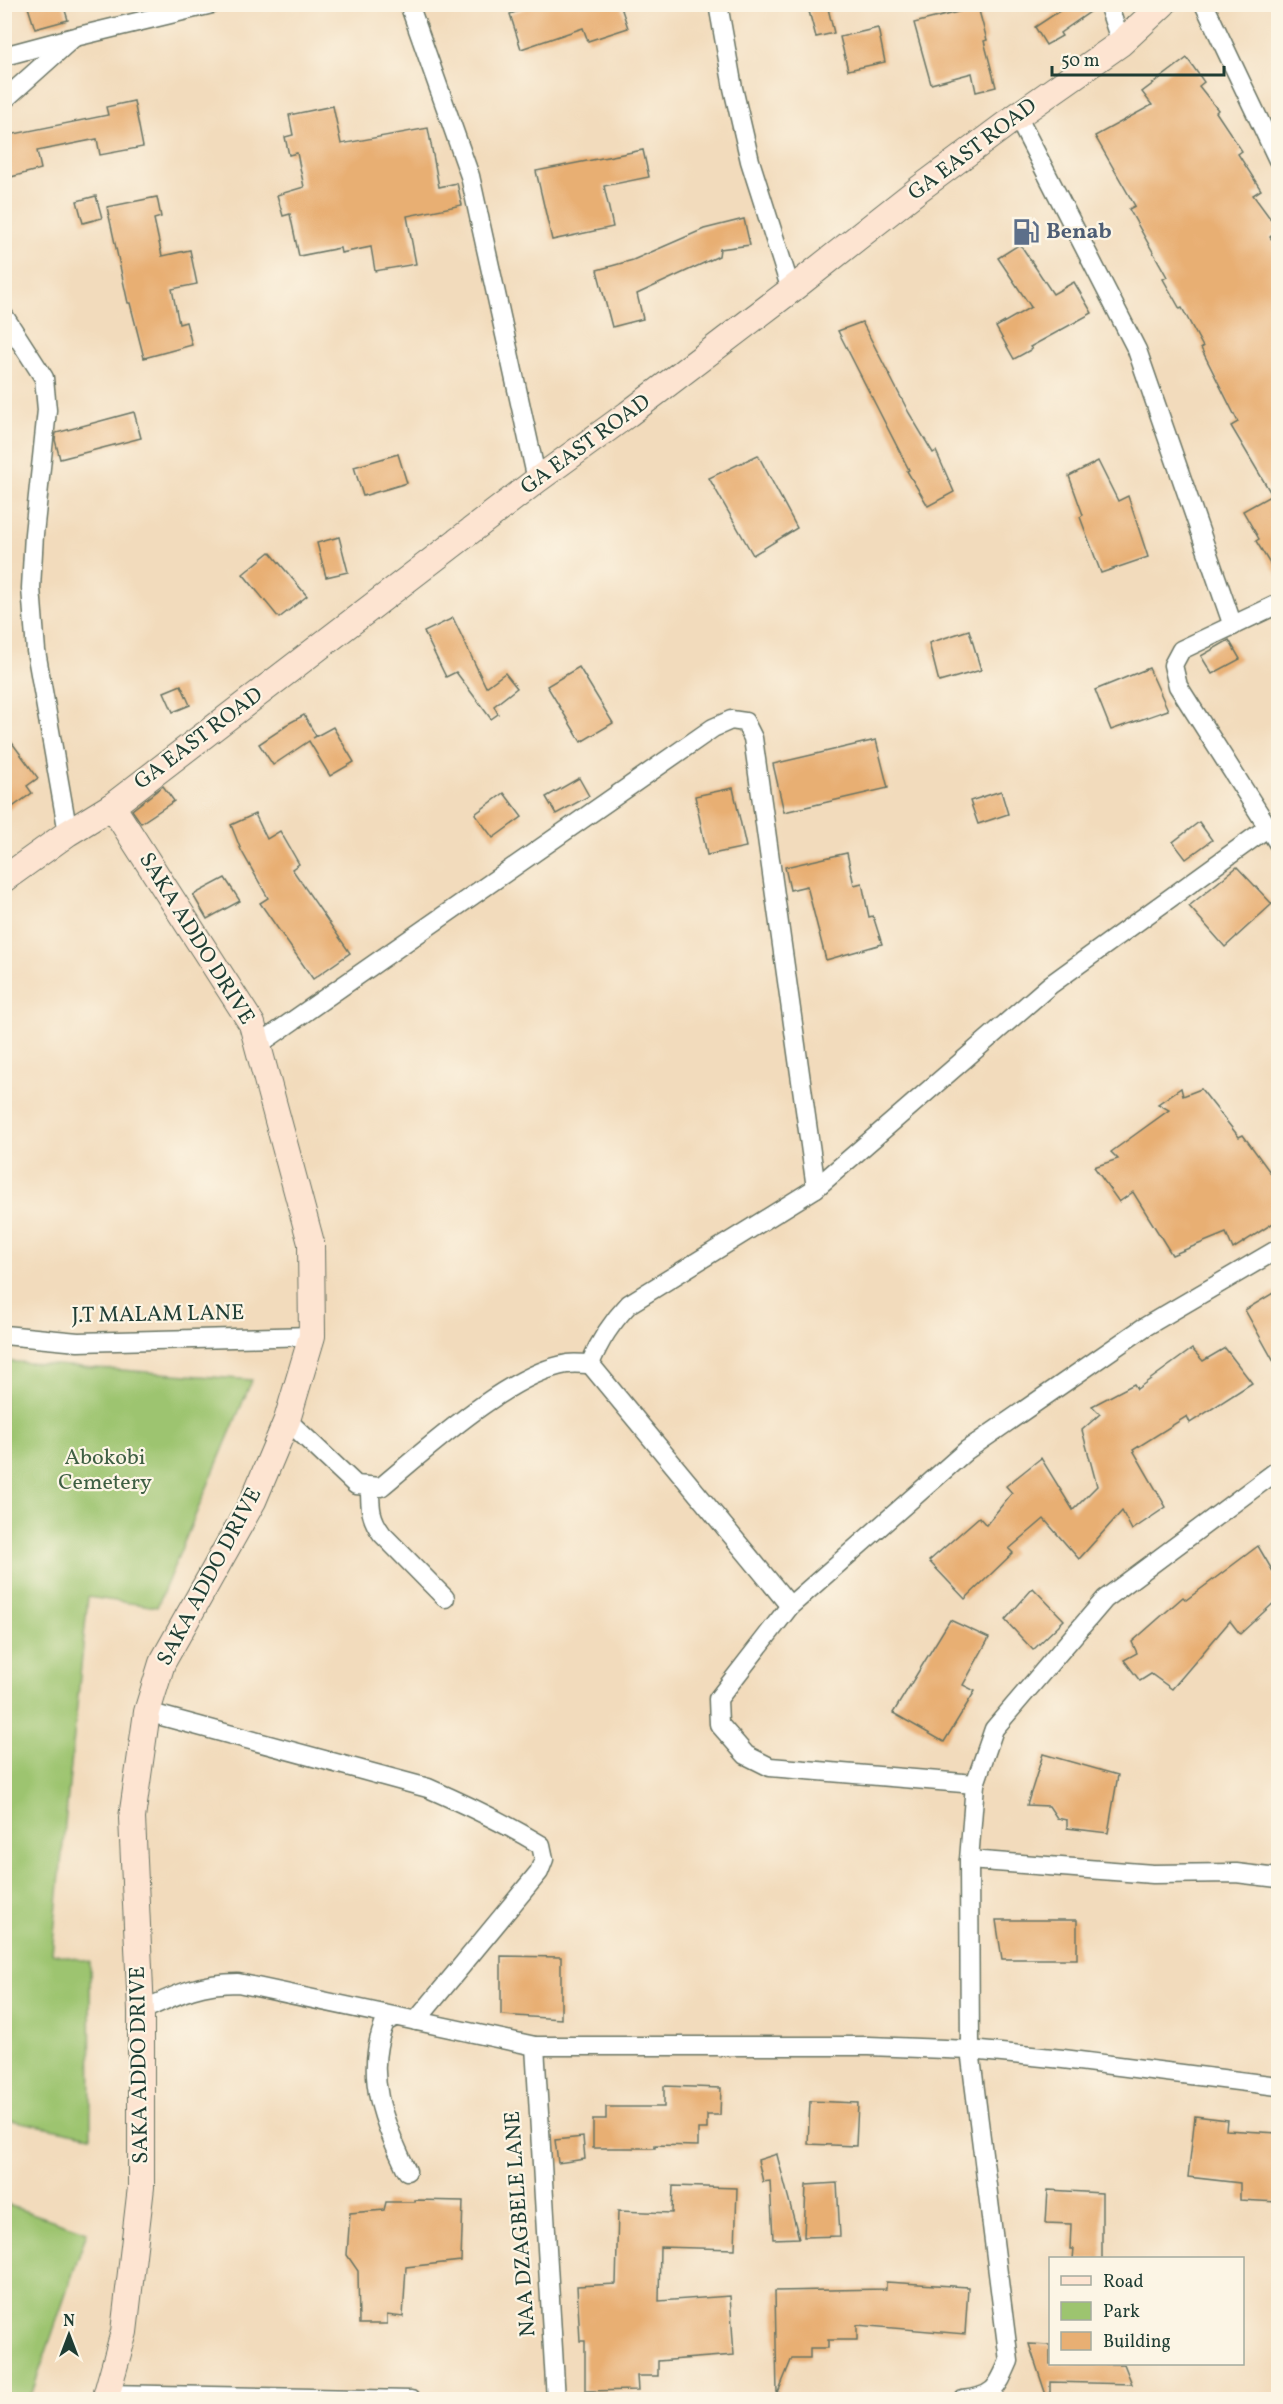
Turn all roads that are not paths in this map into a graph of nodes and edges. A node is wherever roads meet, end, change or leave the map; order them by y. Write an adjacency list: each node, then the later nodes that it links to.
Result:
1 (212, 4): 7 (street)
2 (409, 4): 15 (street)
3 (718, 4): 13 (street)
4 (1108, 4): 8 (street)
5 (1163, 4): 8 (street, GA EAST ROAD)
6 (1204, 4): 12 (street)
7 (75, 36): 9 (street); 10 (street)
8 (1121, 43): 11 (street, GA EAST ROAD)
9 (4, 56)
10 (4, 100)
11 (1017, 116): 13 (street, GA EAST ROAD); 17 (street)
12 (1278, 160)
13 (791, 290): 15 (street, GA EAST ROAD)
14 (4, 316): 20 (street)
15 (537, 480): 18 (street, GA EAST ROAD)
16 (1278, 604): 17 (street)
17 (1233, 626): 19 (street)
18 (111, 806): 20 (street, GA EAST ROAD); 23 (street, SAKA ADDO DRIVE)
19 (1268, 828): 21 (street); 24 (street)
20 (68, 833): 22 (street, GA EAST ROAD)
21 (1278, 843)
22 (4, 879)
23 (258, 1045): 24 (street); 27 (street, SAKA ADDO DRIVE)
24 (816, 1188): 28 (street)
25 (1278, 1249): 33 (street)
26 (4, 1335): 27 (street, J.T MALAM LANE)
27 (312, 1336): 29 (street, SAKA ADDO DRIVE)
28 (590, 1364): 31 (street); 33 (street)
29 (287, 1420): 31 (street); 34 (street, SAKA ADDO DRIVE)
30 (1278, 1470): 35 (street)
31 (370, 1488): 32 (street)
32 (445, 1598)
33 (790, 1606): 35 (street)
34 (147, 1712): 38 (street, SAKA ADDO DRIVE); 40 (street)
35 (975, 1784): 36 (street)
36 (969, 1860): 37 (street); 42 (street)
37 (1278, 1878)
38 (141, 2011): 39 (street); 45 (street, SAKA ADDO DRIVE)
39 (395, 2017): 40 (street); 44 (street)
40 (416, 2021): 41 (street)
41 (535, 2046): 42 (street); 47 (street, NAA DZAGBELE LANE)
42 (970, 2050): 43 (street); 48 (street)
43 (1278, 2086)
44 (407, 2170)
45 (106, 2397): 46 (street)
46 (411, 2400)
47 (556, 2400)
48 (963, 2400)

